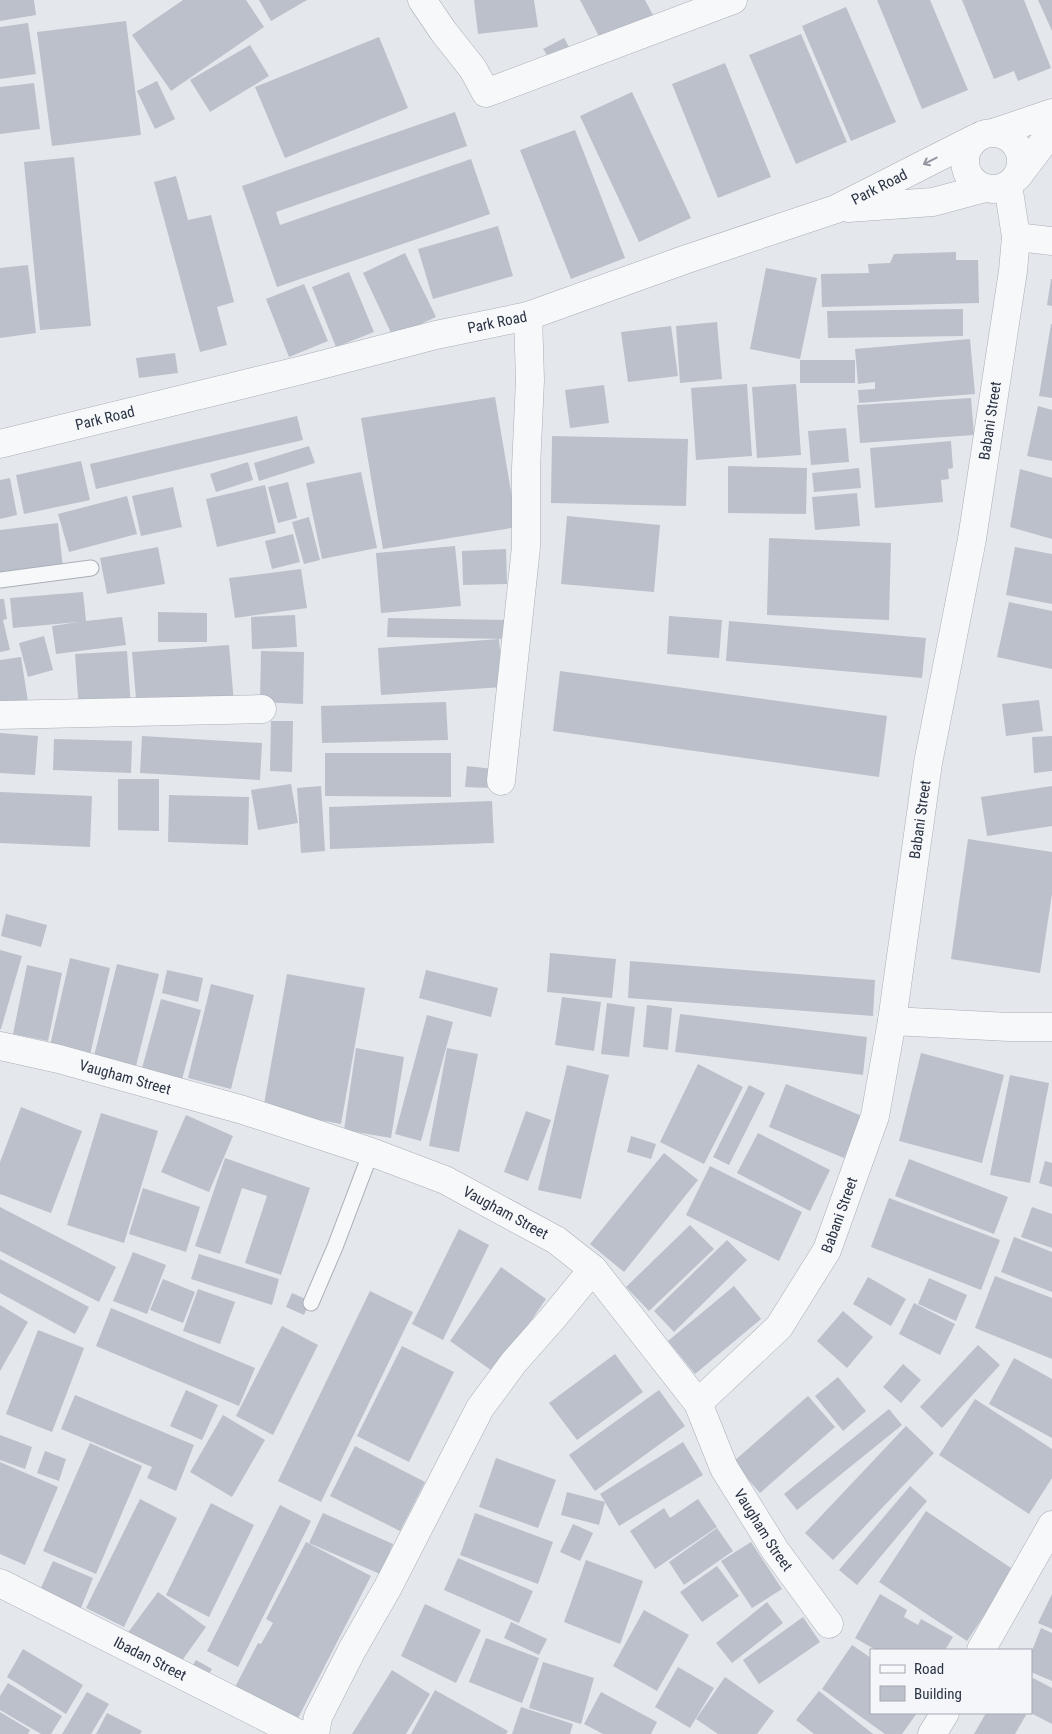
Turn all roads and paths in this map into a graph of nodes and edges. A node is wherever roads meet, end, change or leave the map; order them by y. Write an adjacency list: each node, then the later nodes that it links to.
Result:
1 (422, 0): 2 (street)
2 (733, 0)
3 (1052, 113): 5 (street, Park Road)
4 (1052, 131): 6 (street)
5 (985, 136): 6 (street); 6 (street); 7 (street, Park Road, one-way to 7)
6 (1003, 184): 7 (street); 8 (street, Babani Street)
7 (836, 208): 10 (street, Park Road)
8 (1016, 237): 9 (street); 17 (street, Babani Street)
9 (1052, 241)
10 (528, 316): 11 (street, Park Road); 16 (street)
11 (0, 444)
12 (91, 568): 13 (lane)
13 (0, 580)
14 (262, 709): 15 (street)
15 (0, 715)
16 (501, 781)
17 (892, 1021): 18 (street); 23 (street, Babani Street)
18 (1052, 1027)
19 (0, 1046): 20 (street, Vaugham Street)
20 (370, 1152): 21 (street, Vaugham Street); 22 (lane)
21 (593, 1269): 23 (street, Vaugham Street); 30 (street)
22 (311, 1304)
23 (698, 1403): 26 (street, Vaugham Street)
24 (1052, 1525): 27 (street)
25 (0, 1583): 29 (street, Ibadan Street)
26 (829, 1624)
27 (982, 1649)
28 (944, 1714): 31 (street)
29 (299, 1734)
30 (315, 1734)
31 (932, 1734)

